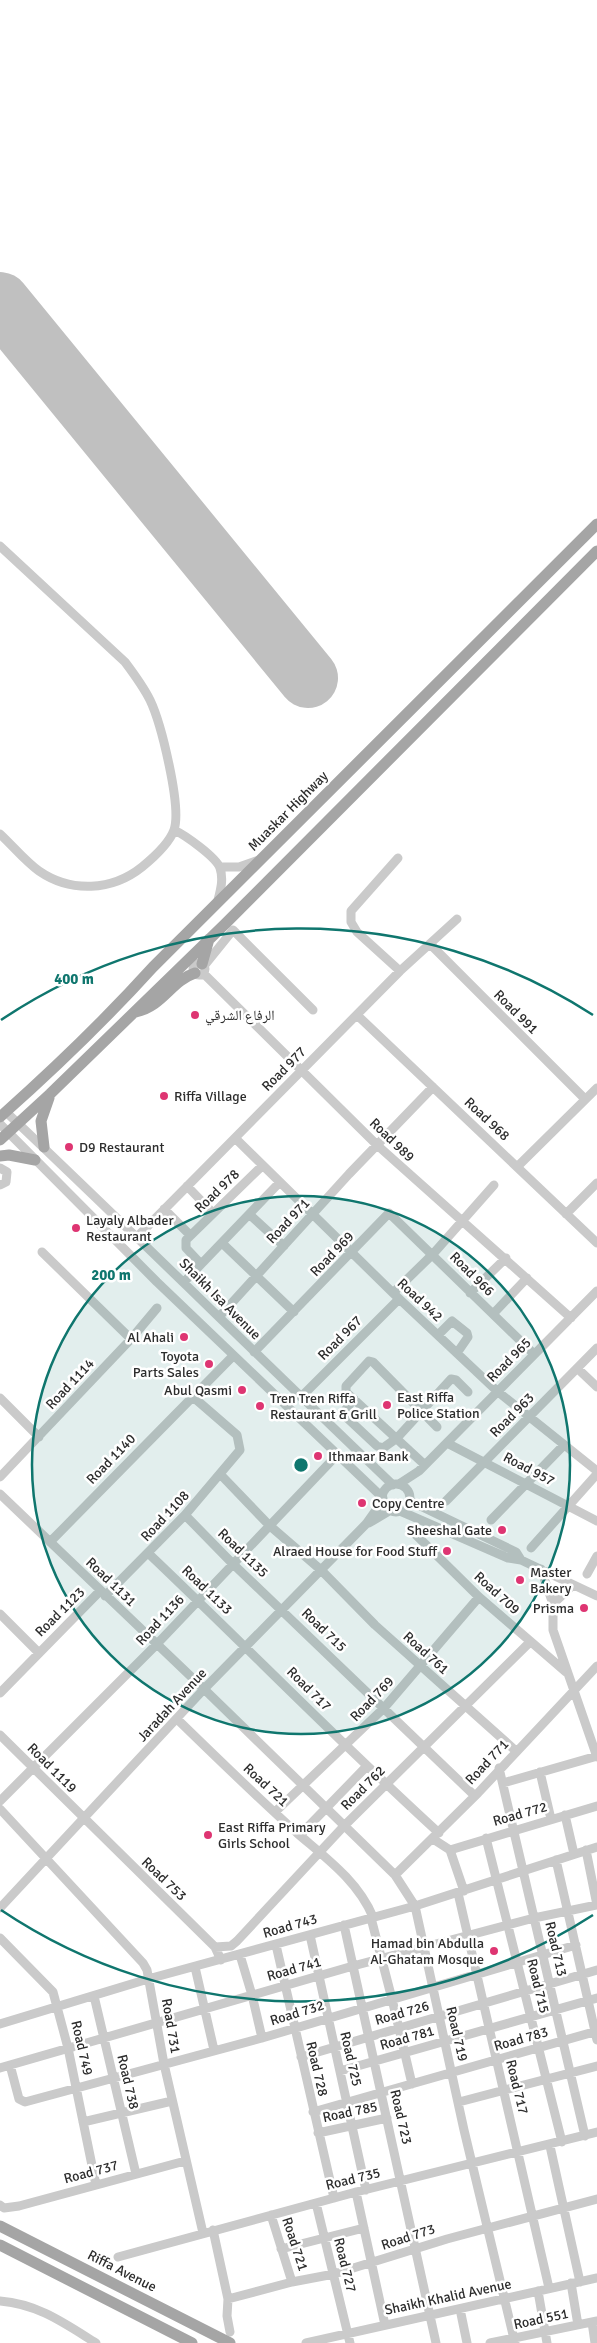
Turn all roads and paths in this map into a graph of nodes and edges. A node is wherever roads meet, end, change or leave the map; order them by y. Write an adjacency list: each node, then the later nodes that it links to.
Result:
1 (597, 524): 7 (main road, Muaskar Highway)
2 (0, 546): 4 (street)
3 (597, 552): 11 (main road)
4 (174, 830): 5 (street); 8 (street)
5 (0, 834)
6 (398, 858): 14 (street)
7 (260, 860): 8 (street); 9 (main road, Muaskar Highway)
8 (220, 866): 9 (street)
9 (217, 904): 23 (main road, Muaskar Highway)
10 (457, 918): 12 (street, Road 977)
11 (209, 938): 13 (main road); 16 (main road)
12 (430, 944): 14 (street, Road 977); 22 (street, Road 991)
13 (201, 969): 15 (street); 16 (main road); 18 (street, Road 989)
14 (400, 971): 17 (street, Road 977)
15 (313, 1010)
16 (132, 1013): 21 (main road)
17 (358, 1015): 18 (street, Road 977); 19 (street, Road 968)
18 (302, 1071): 26 (street, Road 977); 27 (street, Road 989)
19 (433, 1087): 27 (street, Road 971); 32 (street, Road 968)
20 (597, 1088): 22 (street)
21 (50, 1094): 24 (main road); 28 (main road)
22 (584, 1098): 32 (street)
23 (3, 1114): 24 (street, Shaikh Isa Avenue)
24 (19, 1123): 25 (main road); 28 (street, Shaikh Isa Avenue)
25 (3, 1132): 30 (street)
26 (235, 1138): 31 (street, Road 942); 38 (street, Road 977)
27 (377, 1145): 44 (street, Road 971); 45 (street, Road 989)
28 (44, 1147): 47 (street, Shaikh Isa Avenue)
29 (0, 1156): 30 (main road)
30 (35, 1160): 73 (street)
31 (262, 1166): 34 (street, Road 942); 40 (street, Road 978)
32 (518, 1167): 42 (street, Road 968)
33 (0, 1168): 36 (street)
34 (280, 1182): 43 (street); 44 (street, Road 942)
35 (597, 1183): 42 (street)
36 (0, 1185)
37 (494, 1185): 45 (street, Road 967)
38 (187, 1186): 39 (street, Road 977); 40 (street)
39 (164, 1209): 46 (street); 47 (street, Road 977)
40 (213, 1213): 46 (street, Road 978)
41 (389, 1213): 52 (street, Road 969); 53 (street, Road 966)
42 (566, 1214): 49 (street, Road 968)
43 (250, 1215): 48 (street); 50 (street)
44 (312, 1215): 50 (street, Road 971); 52 (street, Road 942)
45 (463, 1220): 53 (street, Road 967); 54 (street, Road 989)
46 (190, 1235): 55 (street)
47 (138, 1236): 58 (street, Shaikh Isa Avenue)
48 (222, 1243): 55 (street); 56 (street)
49 (597, 1243)
50 (284, 1246): 56 (street, Road 971)
51 (42, 1252): 68 (street)
52 (352, 1254): 61 (street, Road 942); 63 (street, Road 969)
53 (433, 1254): 60 (street, Road 966); 61 (street, Road 967)
54 (506, 1258): 57 (street, Road 989); 60 (street)
55 (202, 1264): 58 (street)
56 (256, 1277): 63 (street); 65 (street, Road 971)
57 (527, 1278): 64 (street); 66 (street, Road 989)
58 (184, 1282): 65 (street, Shaikh Isa Avenue)
59 (597, 1291): 66 (street, Road 965)
60 (470, 1293): 64 (street, Road 966)
61 (396, 1296): 67 (street, Road 942); 79 (street, Road 967)
62 (156, 1308): 68 (street, Road 1114)
63 (294, 1312): 70 (street, Road 969)
64 (493, 1314): 72 (street, Road 966)
65 (219, 1317): 70 (street, Shaikh Isa Avenue)
66 (571, 1318): 72 (street, Road 965)
67 (438, 1336): 71 (street, Road 942); 71 (street)
68 (131, 1339): 85 (street, Road 1114)
69 (597, 1348): 74 (street, Road 963)
70 (254, 1352): 79 (street, Shaikh Isa Avenue)
71 (457, 1353): 76 (street, Road 942)
72 (534, 1354): 76 (street, Road 965)
73 (233, 1356): 78 (street, Road 1140); 89 (street)
74 (577, 1368): 75 (street); 83 (street, Road 963)
75 (597, 1387)
76 (497, 1391): 83 (street, Road 942); 87 (street, Road 965)
77 (468, 1392): 82 (street)
78 (192, 1396): 93 (street, Road 1108); 109 (street, Road 1140)
79 (300, 1397): 95 (street, Shaikh Isa Avenue)
80 (0, 1398): 85 (street)
81 (354, 1399): 82 (street); 86 (street); 86 (street)
82 (422, 1411): 84 (street); 86 (street)
83 (530, 1416): 88 (street, Road 942); 90 (street, Road 963)
84 (437, 1427)
85 (39, 1437): 94 (street, Road 1114)
86 (397, 1438): 91 (street)
87 (447, 1442): 90 (street, Road 957); 91 (street, Road 965)
88 (564, 1445): 92 (street, Road 942); 96 (street)
89 (337, 1455): 99 (street); 107 (street, Road 1136)
90 (485, 1462): 96 (street, Road 957); 100 (street, Road 963)
91 (422, 1468): 95 (street, Road 965); 98 (street, Road 965)
92 (597, 1473): 101 (street)
93 (220, 1474): 103 (street, Road 1108); 107 (street, Road 761)
94 (0, 1477)
95 (396, 1484): 98 (street); 99 (street)
96 (527, 1484): 101 (street, Road 957); 104 (street)
97 (0, 1494): 109 (street, Road 1131)
98 (409, 1497): 102 (street); 113 (street)
99 (383, 1499): 102 (street); 106 (street, Jaradah Avenue)
100 (446, 1501)
101 (568, 1505): 105 (street, Road 957); 110 (street)
102 (395, 1511): 106 (street, Jaradah Avenue); 113 (street)
103 (185, 1515): 111 (street, Road 1108); 114 (street, Road 1135)
104 (491, 1520)
105 (597, 1521)
106 (366, 1524): 116 (street, Jaradah Avenue)
107 (269, 1525): 114 (street, Road 1136); 116 (street, Road 761)
108 (412, 1532): 121 (street, Road 709)
109 (50, 1542): 119 (street, Road 1131)
110 (531, 1548)
111 (148, 1553): 119 (street, Road 1108); 122 (street, Road 1133)
112 (597, 1556): 117 (street)
113 (522, 1560): 115 (street)
114 (232, 1563): 122 (street, Road 1136); 124 (street, Road 1135)
115 (541, 1569): 118 (street); 123 (street, Road 709)
116 (321, 1570): 124 (street, Jaradah Avenue); 130 (street, Road 761)
117 (587, 1574)
118 (574, 1585): 120 (street); 123 (street)
119 (103, 1594): 127 (street, Road 1131); 129 (street, Road 1123)
120 (597, 1596)
121 (479, 1597): 126 (street, Road 709); 130 (street, Road 769)
122 (197, 1599): 127 (street, Road 1136); 128 (street, Road 1133)
123 (553, 1604): 132 (street, Road 709)
124 (283, 1610): 128 (street, Jaradah Avenue); 137 (street, Road 715)
125 (0, 1614): 129 (street, Road 1123)
126 (530, 1642): 132 (street, Road 709); 136 (street, Road 762)
127 (156, 1645): 133 (street, Road 1131); 145 (street, Road 1136)
128 (246, 1647): 133 (street, Jaradah Avenue); 140 (street, Road 717)
129 (39, 1653): 135 (street, Road 1123)
130 (420, 1666): 136 (street, Road 761); 137 (street, Road 769)
131 (597, 1666): 134 (street, Road 771)
132 (566, 1672): 134 (street, Road 709)
133 (204, 1689): 138 (street, Jaradah Avenue); 150 (street, Road 719)
134 (575, 1690): 142 (street, Road 771); 143 (street, Road 709)
135 (0, 1693)
136 (464, 1706): 141 (street, Road 762); 142 (street, Road 761)
137 (384, 1708): 140 (street, Road 769); 141 (street, Road 715)
138 (177, 1719): 156 (street, Road 721); 159 (street, Jaradah Avenue)
139 (0, 1735): 145 (street, Road 1119)
140 (345, 1745): 144 (street, Road 717); 150 (street, Road 769)
141 (424, 1747): 149 (street, Road 762); 151 (street, Road 715)
142 (516, 1751): 146 (street, Road 771)
143 (597, 1756): 147 (street, Road 771)
144 (366, 1767): 149 (street, Road 717); 154 (street)
145 (34, 1768): 152 (street, Road 1136); 159 (street, Road 1119)
146 (500, 1768): 148 (street, Road 713); 151 (street, Road 771)
147 (540, 1772): 148 (street, Road 771); 158 (street)
148 (503, 1782): 161 (street, Road 713)
149 (386, 1785): 160 (street, Road 762); 163 (street, Road 717)
150 (302, 1786): 154 (street, Road 719); 156 (street, Road 769)
151 (475, 1796): 163 (street, Road 771)
152 (0, 1801)
153 (597, 1806): 157 (street, Road 772)
154 (325, 1807): 160 (street, Road 719); 162 (street)
155 (0, 1809): 170 (street, Road 731)
156 (275, 1812): 162 (street, Road 721)
157 (565, 1816): 158 (street, Road 772); 169 (street)
158 (551, 1819): 161 (street, Road 772)
159 (84, 1820): 170 (street, Jaradah Avenue); 189 (street, Road 753)
160 (344, 1826): 168 (street, Road 762); 173 (street, Road 719)
161 (514, 1830): 164 (street, Road 772); 172 (street, Road 713)
162 (300, 1835): 168 (street, Road 721)
163 (436, 1836): 166 (street, Road 717); 173 (street, Road 771)
164 (486, 1838): 166 (street, Road 772); 174 (street, Road 715)
165 (597, 1846): 167 (street, Road 743)
166 (450, 1850): 175 (street, Road 717)
167 (586, 1850): 169 (street, Road 743); 176 (street)
168 (320, 1853): 180 (street, Road 721); 189 (street, Road 762)
169 (574, 1854): 171 (street, Road 743)
170 (48, 1858): 177 (street, Jaradah Avenue); 202 (street, Road 731)
171 (556, 1860): 172 (street, Road 743); 179 (street)
172 (523, 1871): 174 (street, Road 743); 181 (street, Road 713)
173 (395, 1875): 178 (street, Road 719)
174 (498, 1880): 175 (street, Road 743); 183 (street, Road 715)
175 (461, 1892): 178 (street, Road 743); 185 (street, Road 717)
176 (597, 1905): 179 (street, Road 741)
177 (1, 1906)
178 (415, 1906): 180 (street, Road 743); 190 (street, Road 719)
179 (568, 1912): 181 (street, Road 741); 188 (street)
180 (372, 1917): 182 (street, Road 743); 194 (street, Road 721)
181 (534, 1918): 183 (street, Road 741); 191 (street, Road 713)
182 (344, 1925): 184 (street, Road 743); 196 (street, Road 723)
183 (508, 1926): 185 (street, Road 741); 195 (street, Road 715)
184 (310, 1935): 187 (street, Road 743); 201 (street, Road 725)
185 (470, 1937): 190 (street, Road 741); 199 (street, Road 717)
186 (0, 1938): 213 (street, Road 749)
187 (276, 1945): 192 (street, Road 743); 204 (street, Road 728)
188 (576, 1945): 191 (street, Road 732); 200 (street)
189 (215, 1947): 193 (street, Road 753)
190 (424, 1947): 194 (street, Road 741); 205 (street, Road 719)
191 (543, 1954): 195 (street, Road 732); 203 (street, Road 713)
192 (240, 1955): 193 (street, Road 743); 207 (street)
193 (221, 1960): 197 (street, Road 743)
194 (381, 1960): 196 (street, Road 741); 210 (street, Road 721)
195 (518, 1961): 199 (street, Road 732); 206 (street, Road 715)
196 (353, 1966): 201 (street, Road 741); 214 (street, Road 723)
197 (195, 1967): 202 (street, Road 743); 215 (street)
198 (597, 1970): 200 (street, Road 726)
199 (478, 1973): 205 (street, Road 732); 212 (street, Road 717)
200 (582, 1974): 203 (street, Road 726); 211 (street)
201 (319, 1976): 204 (street, Road 741); 219 (street, Road 725)
202 (148, 1979): 208 (street, Road 743); 220 (street, Road 731)
203 (550, 1984): 206 (street, Road 726); 216 (street, Road 713)
204 (284, 1986): 207 (street, Road 741); 222 (street, Road 728)
205 (432, 1987): 210 (street, Road 732); 217 (street, Road 719)
206 (525, 1991): 212 (street, Road 726); 218 (street, Road 715)
207 (252, 1995): 215 (street, Road 741); 228 (street)
208 (94, 1996): 213 (street, Road 743); 227 (street, Road 738)
209 (597, 1998): 211 (street, Road 781)
210 (392, 1999): 214 (street, Road 732); 223 (street, Road 721)
211 (588, 2001): 216 (street, Road 781); 225 (street)
212 (484, 2004): 217 (street, Road 726); 224 (street, Road 717)
213 (58, 2007): 221 (street, Road 743); 232 (street, Road 749)
214 (362, 2008): 219 (street, Road 732); 226 (street, Road 723)
215 (205, 2009): 220 (street, Road 741); 234 (street)
216 (556, 2010): 218 (street, Road 781); 230 (street, Road 713)
217 (440, 2016): 223 (street, Road 726); 229 (street, Road 719)
218 (532, 2017): 224 (street, Road 781); 233 (street, Road 715)
219 (328, 2018): 222 (street, Road 732); 231 (street, Road 725)
220 (156, 2023): 227 (street, Road 741); 239 (street, Road 731)
221 (0, 2024)
222 (294, 2028): 228 (street, Road 732); 236 (street, Road 728)
223 (399, 2029): 226 (street, Road 726); 235 (street, Road 721)
224 (490, 2030): 229 (street, Road 781); 237 (street, Road 717)
225 (596, 2035): 230 (street, Road 783)
226 (368, 2037): 231 (street, Road 726); 238 (street, Road 723)
227 (104, 2038): 232 (street, Road 741); 246 (street, Road 738)
228 (262, 2038): 234 (street, Road 732)
229 (445, 2041): 235 (street, Road 781); 244 (street, Road 719)
230 (563, 2041): 233 (street, Road 783); 245 (street, Road 713)
231 (335, 2047): 236 (street, Road 726); 243 (street, Road 725)
232 (68, 2048): 240 (street, Road 741); 249 (street, Road 749)
233 (538, 2048): 237 (street, Road 783); 247 (street, Road 715)
234 (214, 2050): 239 (street, Road 732)
235 (405, 2053): 238 (street, Road 781); 248 (street, Road 721)
236 (301, 2057): 255 (street, Road 728)
237 (496, 2060): 244 (street, Road 783); 251 (street, Road 717)
238 (374, 2062): 243 (street, Road 781); 250 (street, Road 723)
239 (164, 2064): 246 (street, Road 732); 252 (street, Road 731)
240 (10, 2065): 242 (street, Road 741); 249 (street, Road 732)
241 (597, 2066): 245 (street)
242 (0, 2068)
243 (340, 2071): 253 (street, Road 725)
244 (452, 2073): 248 (street); 254 (street, Road 719)
245 (570, 2074): 247 (street); 262 (street, Road 713)
246 (113, 2077): 249 (street, Road 732); 256 (street, Road 738)
247 (546, 2080): 251 (street); 263 (street, Road 715)
248 (412, 2084): 250 (street)
249 (76, 2087): 258 (street, Road 749)
250 (382, 2092): 253 (street); 257 (street, Road 723)
251 (504, 2092): 254 (street); 265 (street, Road 717)
252 (172, 2102): 256 (street); 266 (street, Road 731)
253 (347, 2102): 255 (street); 259 (street, Road 725)
254 (459, 2102): 267 (street, Road 719)
255 (313, 2112): 261 (street, Road 728)
256 (122, 2113): 258 (street); 268 (street, Road 738)
257 (387, 2118): 259 (street, Road 785); 269 (street, Road 723)
258 (83, 2122): 270 (street, Road 749)
259 (352, 2126): 261 (street, Road 785); 271 (street, Road 725)
260 (597, 2132): 262 (street, Road 735)
261 (318, 2133): 273 (street, Road 728)
262 (585, 2136): 263 (street, Road 735)
263 (562, 2142): 264 (street, Road 735)
264 (550, 2146): 265 (street, Road 735); 277 (street)
265 (519, 2153): 267 (street, Road 735); 279 (street, Road 717)
266 (185, 2161): 268 (street, Road 737); 284 (street, Road 731)
267 (473, 2165): 269 (street, Road 735); 282 (street, Road 719)
268 (136, 2174): 270 (street, Road 737)
269 (402, 2181): 271 (street, Road 735); 288 (street, Road 723)
270 (96, 2185): 276 (street, Road 737)
271 (366, 2190): 272 (street, Road 735)
272 (356, 2192): 273 (street, Road 735); 281 (street)
273 (334, 2198): 275 (street, Road 735)
274 (597, 2199): 277 (street, Road 773)
275 (316, 2203): 278 (street, Road 735); 285 (street, Road 727)
276 (2, 2206)
277 (564, 2208): 279 (street, Road 773); 294 (street)
278 (271, 2215): 283 (street, Road 735); 287 (street, Road 721)
279 (533, 2217): 282 (street, Road 773); 295 (street, Road 717)
280 (0, 2226): 307 (main road, Riffa Avenue)
281 (364, 2228): 285 (street); 290 (street)
282 (489, 2228): 288 (street, Road 773); 297 (street, Road 719)
283 (213, 2230): 284 (street, Road 735); 298 (street)
284 (202, 2233): 289 (street, Road 735)
285 (325, 2239): 287 (street); 291 (street, Road 727)
286 (0, 2245): 310 (main road)
287 (282, 2249): 293 (street, Road 721)
288 (416, 2250): 290 (street, Road 773); 301 (street, Road 723)
289 (118, 2257)
290 (372, 2264): 291 (street, Road 773); 303 (street)
291 (334, 2274): 293 (street, Road 773); 306 (street, Road 727)
292 (597, 2278): 294 (street, Shaikh Khalid Avenue)
293 (292, 2282): 298 (street, Road 773)
294 (575, 2282): 295 (street, Shaikh Khalid Avenue); 304 (street)
295 (549, 2288): 296 (street, Shaikh Khalid Avenue)
296 (538, 2291): 297 (street, Shaikh Khalid Avenue); 305 (street)
297 (506, 2299): 300 (street, Shaikh Khalid Avenue); 308 (street, Road 719)
298 (228, 2300): 307 (street)
299 (0, 2301): 309 (street)
300 (460, 2309): 301 (street, Shaikh Khalid Avenue); 314 (street)
301 (429, 2316): 303 (street, Shaikh Khalid Avenue); 313 (street, Road 723)
302 (594, 2321): 304 (street, Road 551); 317 (street)
303 (385, 2325): 306 (street, Shaikh Khalid Avenue)
304 (578, 2325): 305 (street, Road 551)
305 (545, 2332): 308 (street, Road 551); 316 (street)
306 (348, 2333): 311 (street, Shaikh Khalid Avenue); 312 (street, Road 727)
307 (230, 2338)
308 (515, 2341): 315 (street, Road 551)
309 (96, 2343)
310 (192, 2343)
311 (306, 2343)
312 (350, 2343)
313 (436, 2343)
314 (467, 2343)
315 (490, 2343)
316 (547, 2343)
317 (595, 2343)

